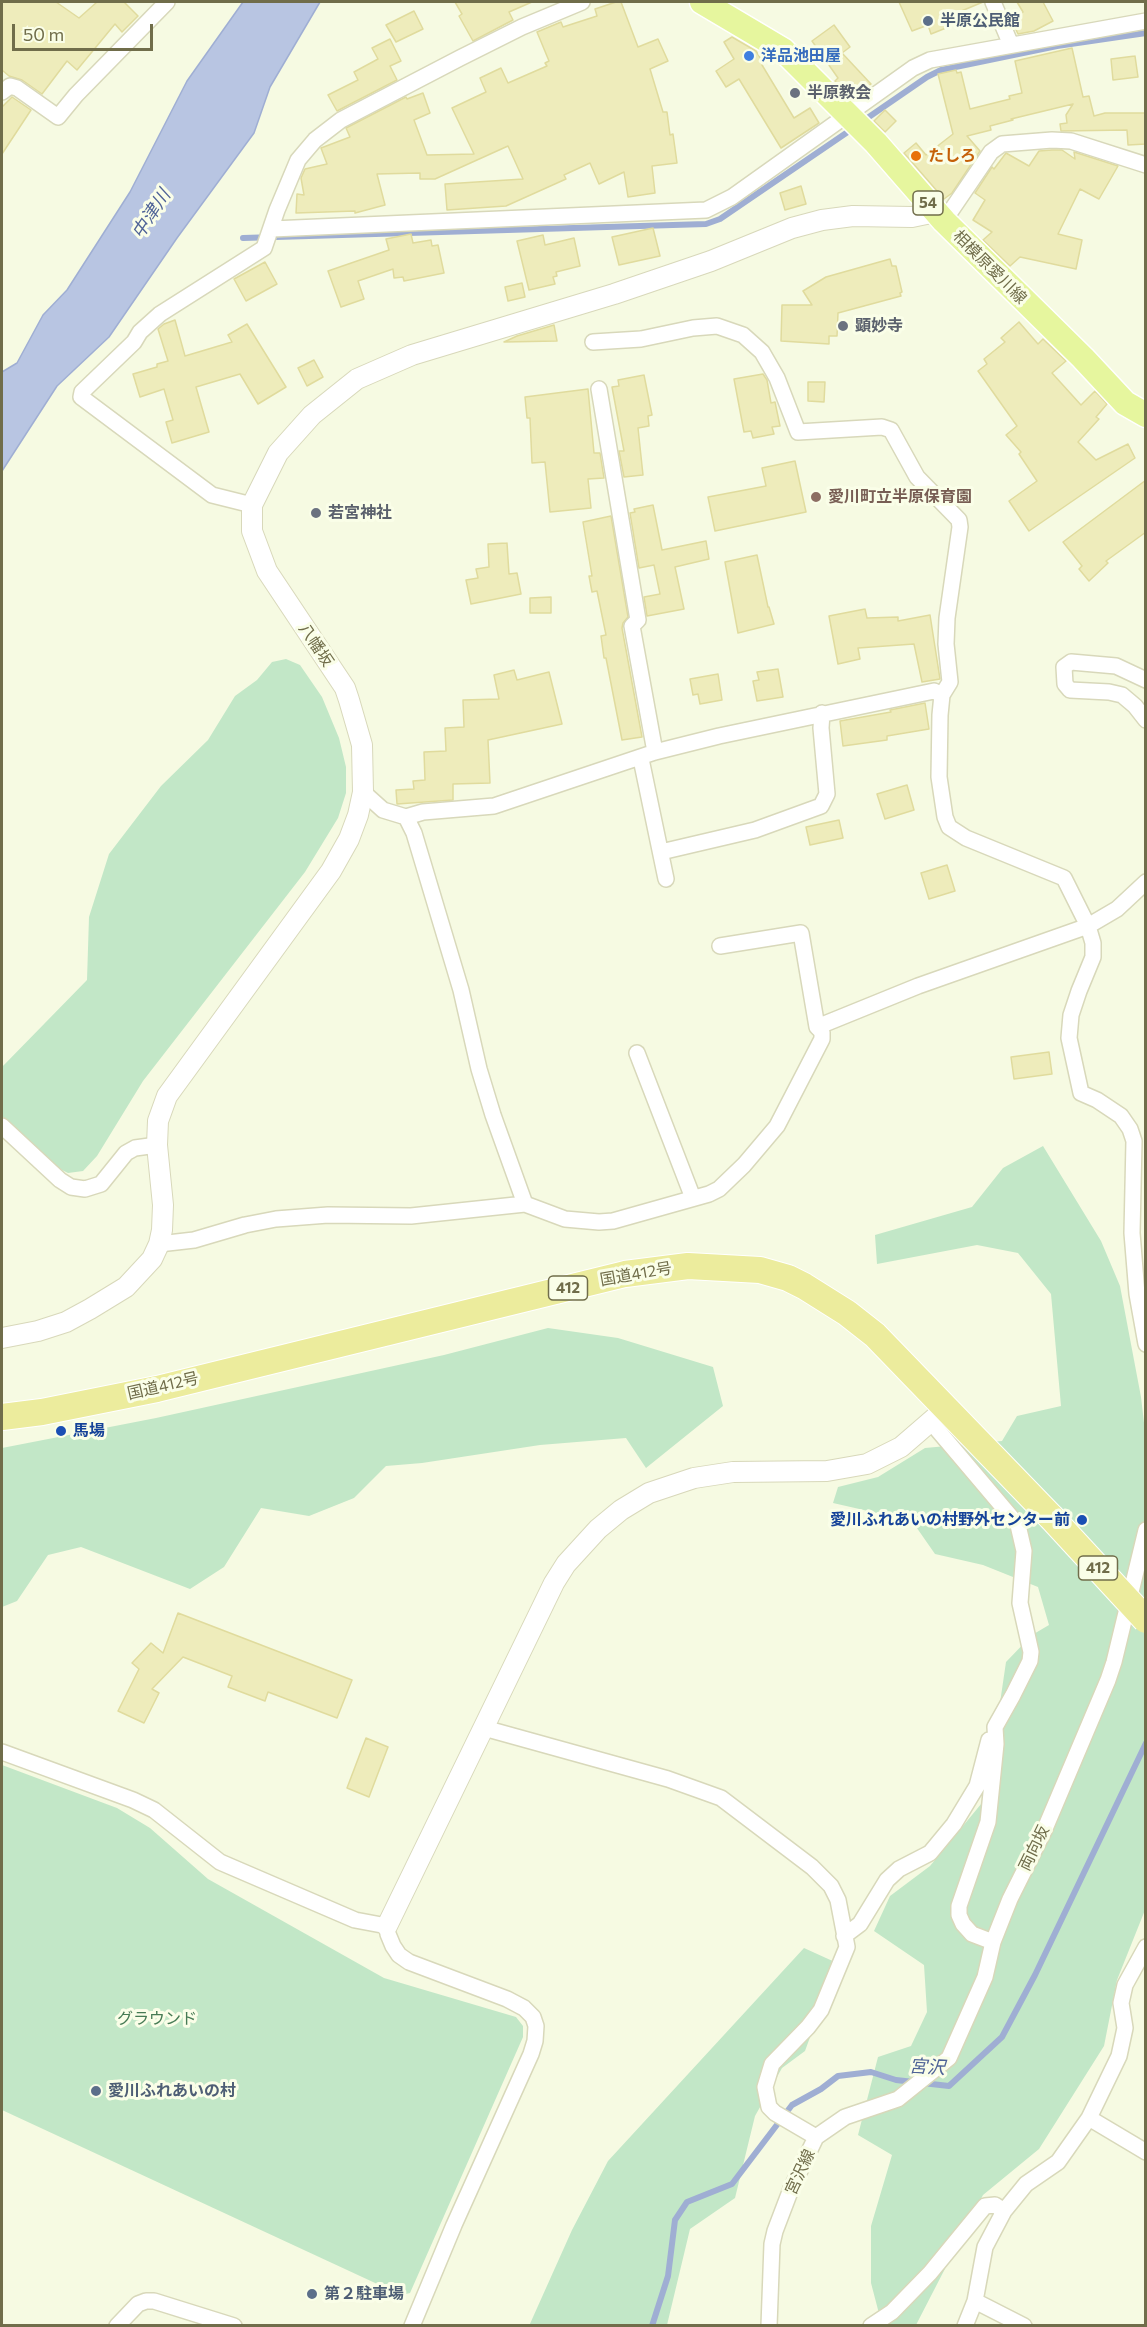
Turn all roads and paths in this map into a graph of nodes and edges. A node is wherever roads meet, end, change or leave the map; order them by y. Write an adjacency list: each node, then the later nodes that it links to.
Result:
1 (167, 2): 7 (street)
2 (582, 2): 11 (street)
3 (702, 2): 8 (main road, 相模原愛川線 / 54)
4 (993, 2): 6 (street)
5 (1146, 21): 6 (street)
6 (1011, 45): 8 (street)
7 (2, 92)
8 (849, 116): 10 (main road, 相模原愛川線 / 54); 11 (street)
9 (1146, 165): 10 (street)
10 (940, 217): 14 (main road, 相模原愛川線 / 54); 15 (street)
11 (272, 229): 15 (street)
12 (593, 342): 17 (street)
13 (599, 389): 20 (street)
14 (1146, 415)
15 (252, 505): 22 (street, 八幡坂)
16 (1146, 680): 19 (street)
17 (942, 695): 18 (street); 27 (street)
18 (822, 713): 20 (street); 24 (street)
19 (1146, 720)
20 (656, 752): 21 (street)
21 (641, 759): 23 (street); 24 (street)
22 (363, 792): 23 (street); 32 (street, 八幡坂)
23 (406, 818): 34 (street)
24 (661, 852): 25 (street)
25 (666, 879)
26 (1146, 882): 27 (street)
27 (1088, 926): 29 (street); 37 (street)
28 (720, 946): 29 (street)
29 (817, 1027): 33 (street)
30 (637, 1053): 33 (street)
31 (2, 1126): 32 (street)
32 (157, 1145): 35 (street, 八幡坂)
33 (693, 1198): 34 (street)
34 (525, 1204): 35 (street)
35 (159, 1244): 36 (street)
36 (2, 1338)
37 (1146, 1344)
38 (937, 1415): 39 (highway, 国道412号 / 412); 42 (highway, 国道412号 / 412, bridge); 43 (street); 44 (street)
39 (2, 1417)
40 (1146, 1530): 41 (street, 両向坂)
41 (1144, 1550): 48 (street, 両向坂)
42 (1146, 1620)
43 (995, 1727): 47 (street); 48 (street)
44 (484, 1728): 46 (street); 47 (street)
45 (2, 1752): 46 (street)
46 (387, 1926): 58 (street)
47 (844, 1936): 52 (street)
48 (993, 1942): 50 (street, 両向坂)
49 (1146, 1947): 51 (street)
50 (949, 2058): 52 (street, 宮沢線)
51 (1089, 2118): 53 (street); 54 (street)
52 (816, 2137): 59 (street, 宮沢線)
53 (1146, 2152)
54 (1004, 2211): 55 (street); 60 (street)
55 (975, 2301): 61 (street); 62 (street)
56 (117, 2325): 57 (street)
57 (234, 2325)
58 (412, 2325)
59 (769, 2325)
60 (871, 2325)
61 (965, 2325)
62 (1024, 2325)

